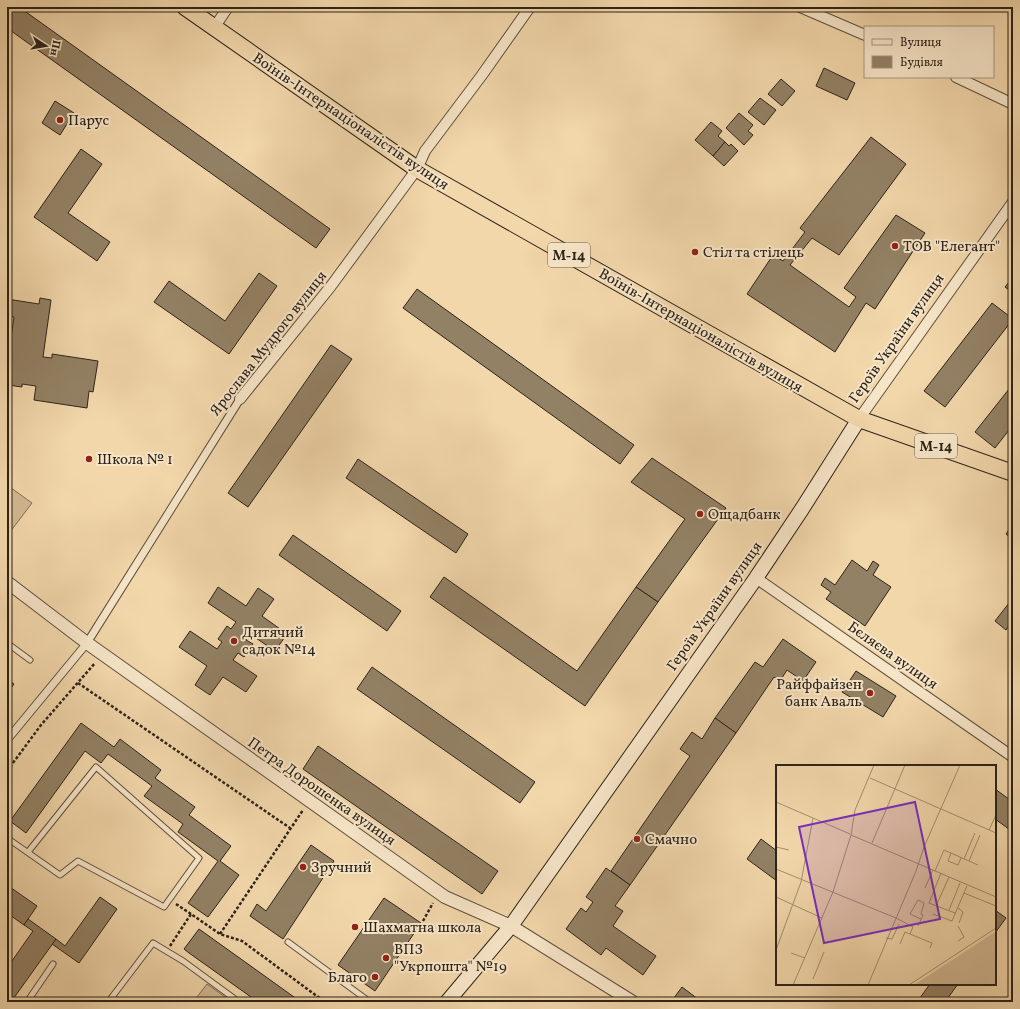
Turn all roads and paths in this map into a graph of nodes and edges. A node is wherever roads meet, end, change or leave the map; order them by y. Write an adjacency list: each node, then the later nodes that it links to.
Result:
1 (185, 7): 5 (highway, Воїнів-Інтернаціоналістів вулиця / М-14)
2 (228, 7): 5 (street)
3 (530, 7): 9 (street, Ярослава Мудрого вулиця)
4 (800, 7): 6 (street)
5 (214, 28): 9 (highway, Воїнів-Інтернаціоналістів вулиця / М-14)
6 (864, 36)
7 (958, 78): 8 (street)
8 (1013, 104)
9 (417, 169): 11 (street, Ярослава Мудрого вулиця); 12 (highway, Воїнів-Інтернаціоналістів вулиця / М-14)
10 (1013, 202): 12 (street, Героїв України вулиця)
11 (240, 399): 17 (street, Ярослава Мудрого вулиця)
12 (859, 419): 13 (highway, Воїнів-Інтернаціоналістів вулиця / М-14); 14 (main road, Героїв України вулиця)
13 (1013, 473)
14 (756, 578): 22 (street, Бєляєва вулиця); 32 (main road, Героїв України вулиця)
15 (7, 582): 17 (street, Петра Дорошенка вулиця)
16 (7, 643): 18 (lane)
17 (87, 644): 21 (street, Ярослава Мудрого вулиця); 32 (street, Петра Дорошенка вулиця)
18 (30, 660)
19 (96, 663): 20 (path)
20 (78, 683): 23 (path); 25 (path)
21 (7, 740)
22 (1013, 757)
23 (7, 771)
24 (302, 810): 25 (path)
25 (290, 828): 33 (path)
26 (7, 838): 27 (lane)
27 (28, 852): 28 (lane); 28 (lane)
28 (169, 899): 30 (path)
29 (433, 904): 31 (path)
30 (191, 914): 33 (path); 35 (path)
31 (423, 921)
32 (511, 926): 43 (main road, Героїв України вулиця); 44 (street, Петра Дорошенка вулиця)
33 (220, 934): 41 (path)
34 (288, 942): 42 (lane)
35 (167, 951): 37 (lane); 40 (lane)
36 (53, 964): 38 (lane)
37 (111, 1000): 39 (lane)
38 (27, 1002)
39 (118, 1002)
40 (239, 1002)
41 (324, 1002)
42 (370, 1002)
43 (447, 1002)
44 (633, 1002)

